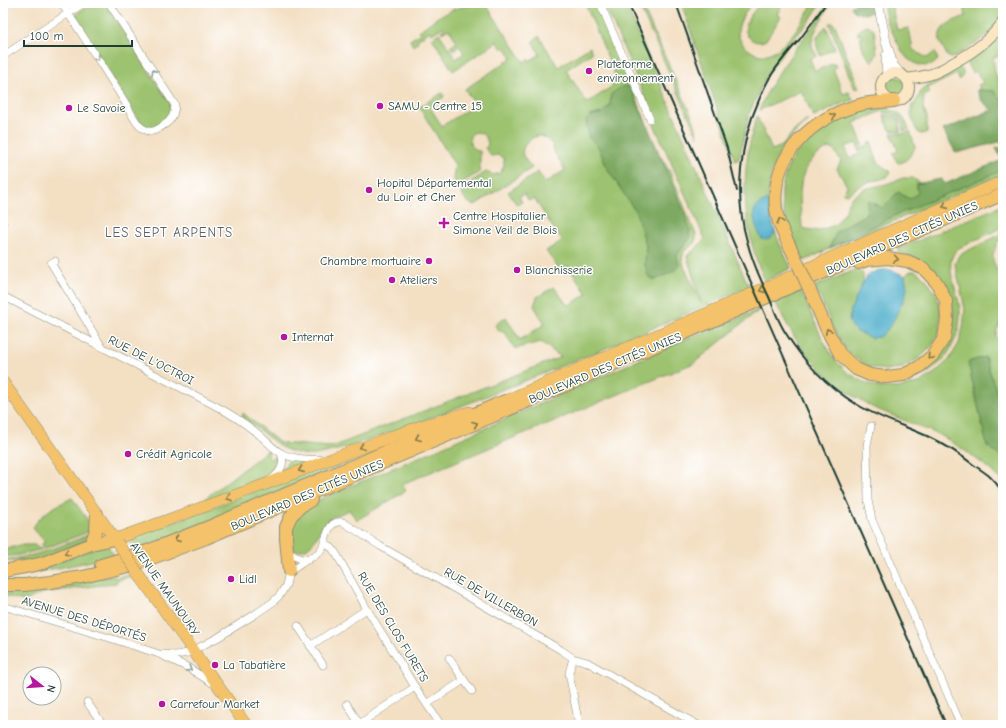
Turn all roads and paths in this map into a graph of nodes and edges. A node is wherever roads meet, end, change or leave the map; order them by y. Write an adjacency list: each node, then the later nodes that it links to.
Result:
1 (62, 3): 6 (street)
2 (84, 3): 6 (street)
3 (109, 3): 6 (street, one-way to 3)
4 (600, 3): 15 (street)
5 (878, 3): 8 (street)
6 (68, 13): 9 (street)
7 (1003, 22): 10 (main road)
8 (886, 42): 11 (street); 12 (street)
9 (3, 56)
10 (928, 75): 12 (main road); 13 (main road)
11 (887, 76): 12 (main road); 14 (main road)
12 (904, 77): 13 (main road)
13 (908, 93): 14 (main road)
14 (894, 101): 19 (highway, one-way to 14, bridge)
15 (650, 119)
16 (1003, 181): 23 (main road, BOULEVARD DES CITÉS UNIES, one-way to 23)
17 (1003, 194): 19 (highway, BOULEVARD DES CITÉS UNIES)
18 (55, 261): 21 (street)
19 (792, 287): 27 (highway, BOULEVARD DES CITÉS UNIES, one-way to 19)
20 (3, 296): 21 (street, RUE DE L'OCTROI)
21 (102, 347): 25 (street, RUE DE L'OCTROI)
22 (3, 382): 29 (main road, AVENUE MAUNOURY)
23 (505, 401): 26 (main road, one-way to 26); 37 (highway, BOULEVARD DES CITÉS UNIES, one-way to 37)
24 (871, 426): 61 (street)
25 (281, 454): 26 (street, RUE DE L'OCTROI); 28 (street)
26 (336, 457): 28 (main road, one-way to 28)
27 (348, 478): 33 (highway); 38 (highway, BOULEVARD DES CITÉS UNIES)
28 (266, 484): 30 (main road, one-way to 30)
29 (97, 514): 30 (main road, AVENUE MAUNOURY); 32 (highway)
30 (115, 540): 32 (highway); 43 (main road, AVENUE MAUNOURY, bridge)
31 (324, 543): 34 (street, RUE DE VILLERBON); 40 (street, RUE DES CLOS FURETS); 46 (street, RUE DE VILLERBON)
32 (91, 544): 35 (highway, one-way to 35)
33 (287, 550): 34 (street); 36 (highway)
34 (308, 560): 36 (street, RUE DE VILLERBON)
35 (3, 571)
36 (289, 571): 43 (street, AVENUE DES DÉPORTÉS)
37 (3, 578)
38 (3, 585)
39 (3, 606): 44 (street, AVENUE DES DÉPORTÉS)
40 (367, 609): 42 (street); 50 (street, RUE DES CLOS FURETS)
41 (298, 626): 42 (street)
42 (310, 646): 47 (street)
43 (193, 651): 44 (street, AVENUE DES DÉPORTÉS); 49 (main road, AVENUE MAUNOURY)
44 (159, 654): 49 (street, AVENUE DES DÉPORTÉS, one-way to 49)
45 (449, 658): 48 (street)
46 (573, 658): 59 (street); 60 (street, RUE DE VILLERBON)
47 (323, 665)
48 (464, 680): 51 (street); 54 (street)
49 (218, 686): 57 (main road, AVENUE MAUNOURY)
50 (415, 687): 54 (street, RUE DES CLOS FURETS); 55 (street)
51 (472, 691)
52 (87, 702): 56 (street)
53 (347, 704): 55 (street)
54 (427, 704): 58 (street, RUE DES CLOS FURETS)
55 (360, 724)
56 (103, 725)
57 (246, 725)
58 (440, 725)
59 (579, 725)
60 (698, 725)
61 (961, 725)

